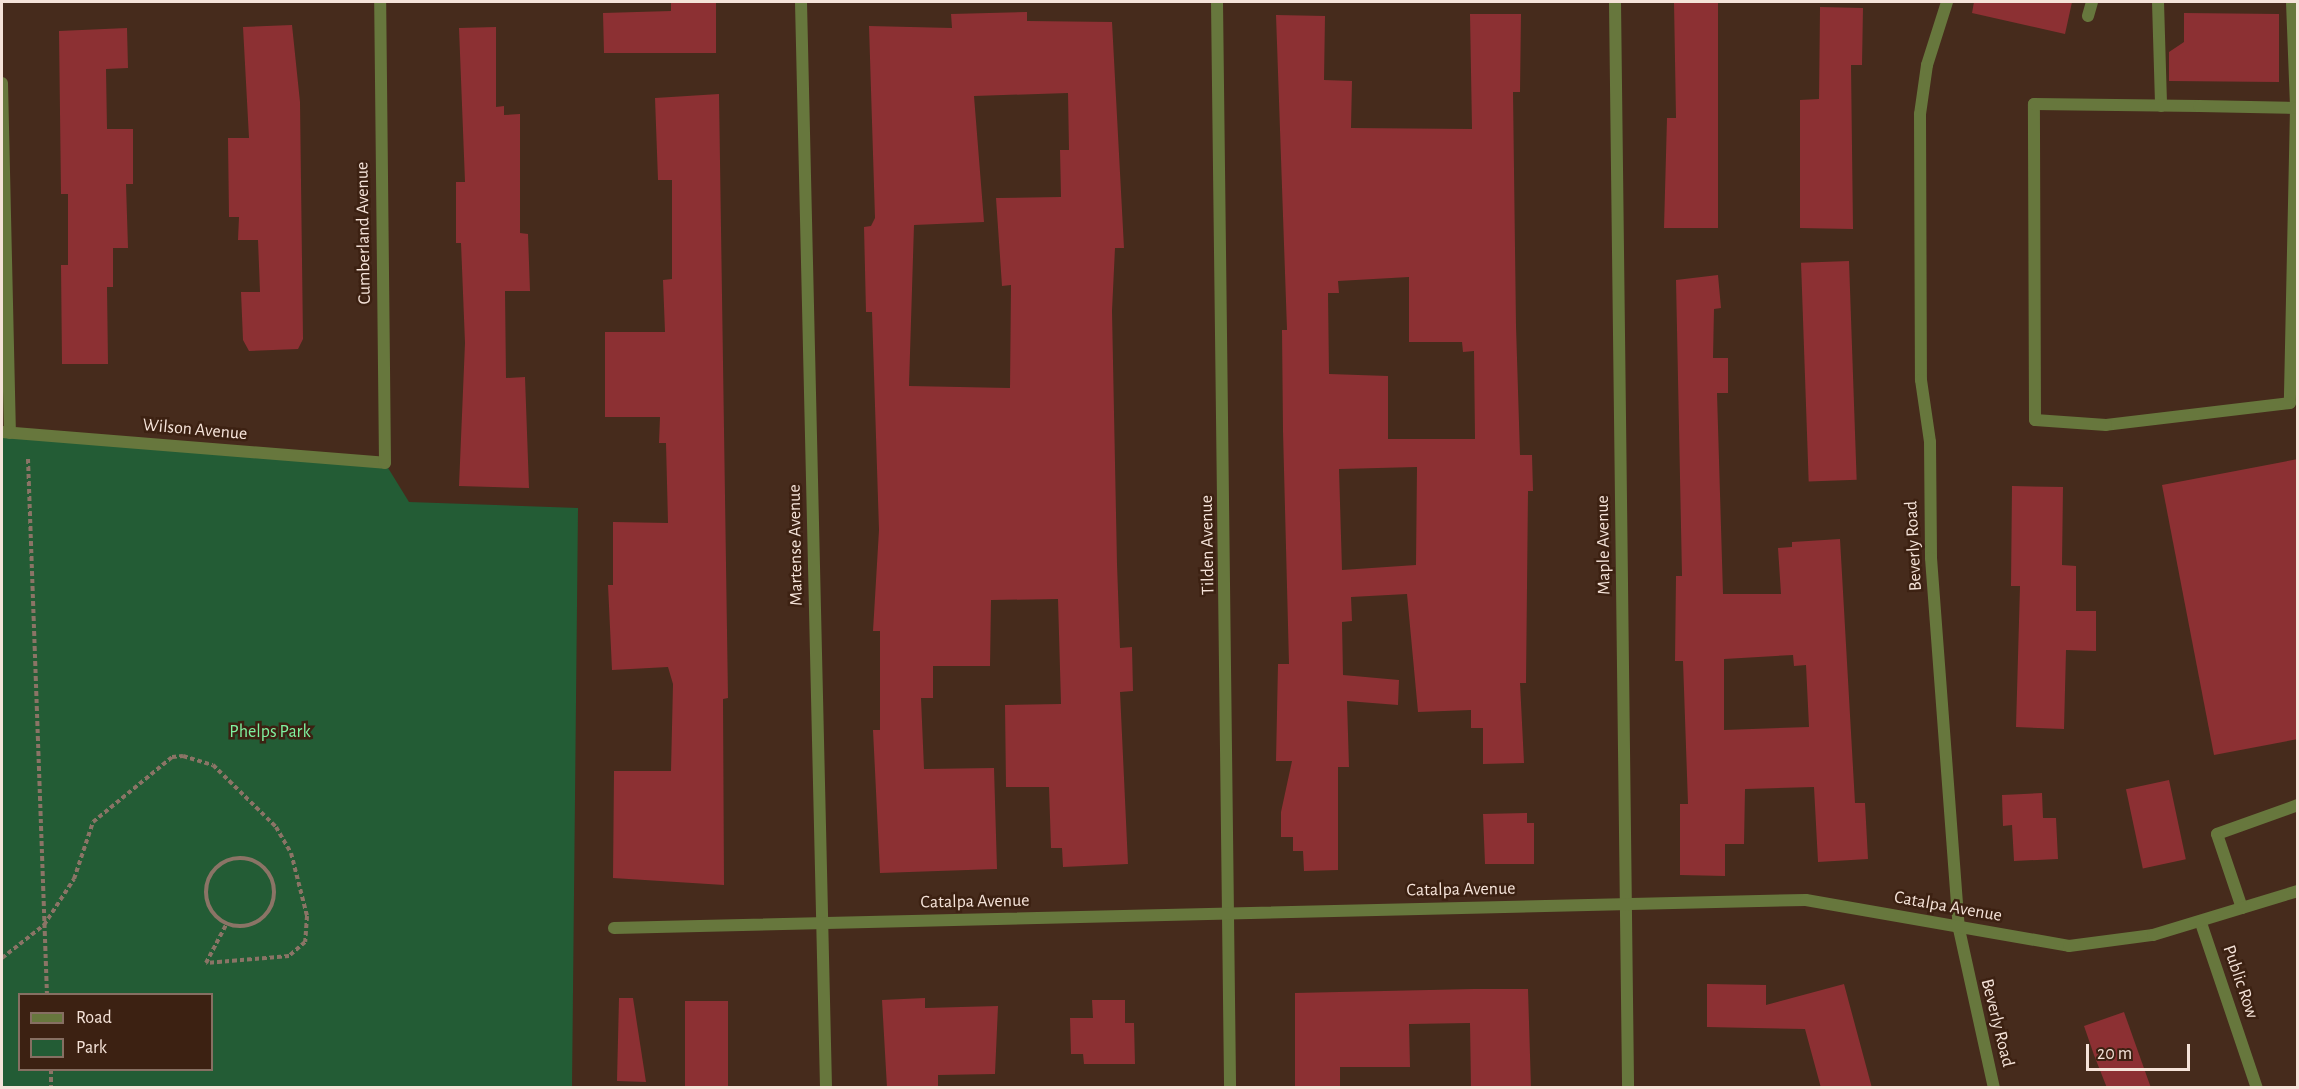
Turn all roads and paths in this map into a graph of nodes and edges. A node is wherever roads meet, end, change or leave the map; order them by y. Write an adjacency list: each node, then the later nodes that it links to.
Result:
1 (380, 2): 16 (street, Cumberland Avenue)
2 (801, 2): 24 (street, Martense Avenue)
3 (1217, 2): 21 (street, Tilden Avenue)
4 (1615, 2): 19 (street, Maple Avenue)
5 (1947, 2): 27 (street, Beverly Road)
6 (2092, 2): 9 (street)
7 (2158, 2): 11 (street)
8 (2294, 7): 12 (street)
9 (2088, 16)
10 (2, 83): 14 (street)
11 (2161, 106): 12 (street); 13 (street)
12 (2297, 108): 13 (street)
13 (2295, 309)
14 (6, 432): 15 (street, Wilson Avenue)
15 (28, 434): 16 (street, Wilson Avenue); 25 (path)
16 (385, 463)
17 (2298, 805): 20 (street)
18 (2298, 891): 20 (street, Catalpa Avenue)
19 (1627, 905): 21 (street, Catalpa Avenue); 27 (street, Catalpa Avenue); 34 (street, Maple Avenue)
20 (2242, 908): 22 (street, Catalpa Avenue)
21 (1232, 914): 24 (street, Catalpa Avenue); 33 (street, Tilden Avenue)
22 (2201, 922): 27 (street, Catalpa Avenue); 36 (street, Public Row)
23 (227, 923): 23 (path); 25 (path)
24 (822, 923): 26 (street, Catalpa Avenue); 32 (street, Martense Avenue)
25 (44, 925): 28 (path); 29 (path)
26 (614, 928)
27 (1959, 929): 35 (street, Beverly Road)
28 (2, 958)
29 (47, 993)
30 (51, 1071): 31 (path)
31 (51, 1088)
32 (826, 1088)
33 (1230, 1088)
34 (1628, 1088)
35 (1994, 1088)
36 (2257, 1088)

